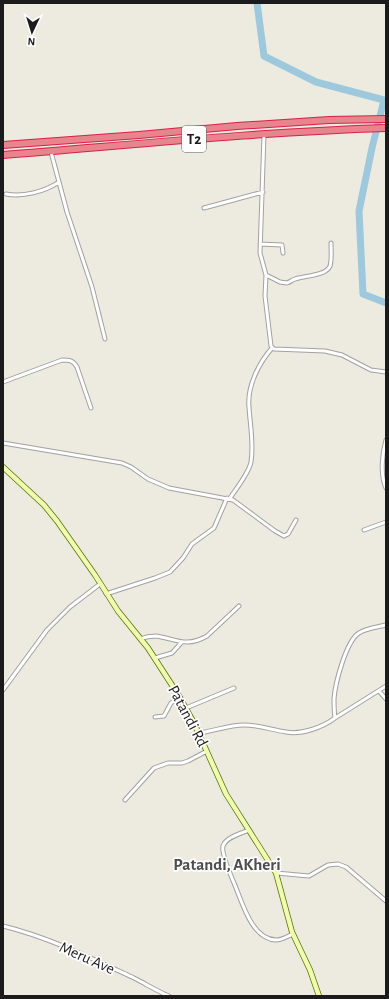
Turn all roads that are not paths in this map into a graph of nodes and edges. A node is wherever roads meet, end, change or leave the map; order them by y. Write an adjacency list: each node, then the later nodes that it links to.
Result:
1 (386, 119): 3 (highway, T2)
2 (386, 128): 4 (highway, T2)
3 (140, 135): 5 (highway, T2); 6 (highway)
4 (264, 135): 6 (highway, T2); 12 (street)
5 (110, 137): 7 (highway, T2); 8 (highway)
6 (141, 144): 8 (highway, T2)
7 (3, 145)
8 (111, 146): 9 (highway, T2)
9 (51, 152): 10 (highway, T2); 11 (street)
10 (3, 155)
11 (59, 182): 13 (street); 19 (street)
12 (263, 192): 14 (street); 16 (street)
13 (6, 194)
14 (204, 208)
15 (331, 243): 18 (street)
16 (260, 244): 17 (street); 18 (street)
17 (283, 253)
18 (266, 276): 20 (street)
19 (105, 339)
20 (272, 348): 21 (street); 28 (street)
21 (386, 372)
22 (3, 382): 23 (street)
23 (91, 408)
24 (386, 440): 27 (street)
25 (3, 443): 28 (street)
26 (3, 468): 32 (street, Patandi Rd)
27 (386, 488)
28 (228, 498): 29 (street); 33 (street)
29 (296, 520)
30 (386, 522): 31 (street)
31 (364, 530)
32 (100, 584): 33 (street, Patandi Rd); 41 (street)
33 (106, 594): 36 (street, Patandi Rd)
34 (239, 606): 37 (street)
35 (386, 625): 47 (street)
36 (140, 638): 37 (street); 38 (street, Patandi Rd)
37 (181, 643): 38 (street)
38 (155, 658): 43 (street, Patandi Rd)
39 (386, 686): 42 (street)
40 (234, 688): 45 (street)
41 (3, 690)
42 (379, 691): 44 (street); 47 (street)
43 (180, 698): 45 (street, Patandi Rd); 46 (street)
44 (386, 699)
45 (186, 708): 48 (street, Patandi Rd)
46 (155, 717)
47 (335, 718): 48 (street)
48 (199, 733): 49 (street, Patandi Rd)
49 (207, 751): 50 (street); 51 (street, Patandi Rd)
50 (125, 800)
51 (249, 830): 52 (street, Patandi Rd); 55 (street)
52 (276, 873): 53 (street); 55 (street, Patandi Rd)
53 (386, 901)
54 (3, 926): 56 (street, Meru Ave)
55 (293, 934): 57 (street, Patandi Rd)
56 (169, 996)
57 (319, 996)

